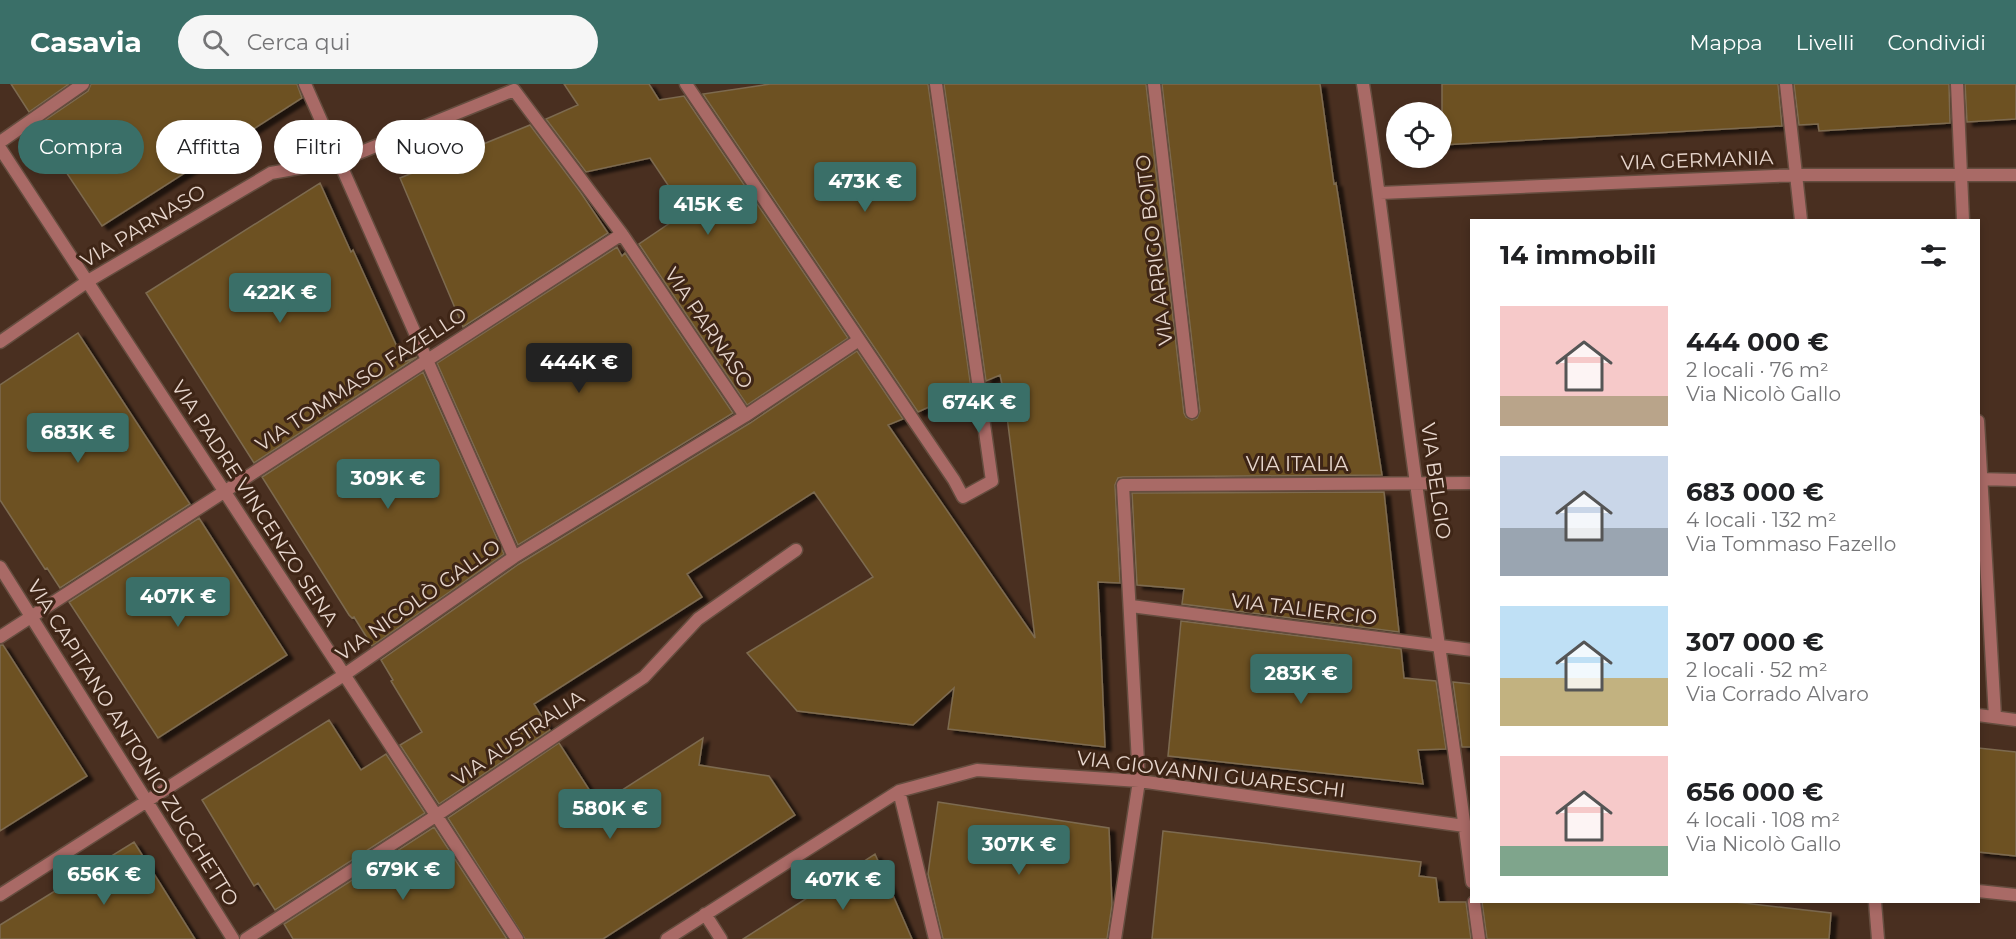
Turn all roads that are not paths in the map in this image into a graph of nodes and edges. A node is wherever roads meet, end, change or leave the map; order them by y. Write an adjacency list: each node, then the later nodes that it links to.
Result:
1 (83, 84): 10 (street)
2 (305, 84): 9 (street)
3 (686, 84): 23 (street)
4 (936, 84): 23 (street)
5 (1154, 84): 26 (street, VIA ARRIGO BOITO)
6 (1363, 84): 18 (street, VIA BELGIO)
7 (1786, 84): 17 (street)
8 (1957, 84): 15 (street)
9 (321, 120)
10 (0, 142)
11 (0, 147): 22 (street, VIA PADRE VINCENZO SENA)
12 (363, 151): 21 (street, VIA PARNASO)
13 (274, 172): 22 (street, VIA PARNASO)
14 (345, 174): 25 (street)
15 (1960, 174): 16 (street, VIA GERMANIA); 17 (street, VIA GERMANIA); 20 (street)
16 (2016, 175)
17 (1797, 176): 18 (street, VIA GERMANIA); 19 (street)
18 (1380, 193): 31 (street, VIA BELGIO)
19 (1801, 219)
20 (1963, 219)
21 (622, 234): 25 (street, VIA TOMMASO FAZELLO); 27 (street, VIA PARNASO)
22 (88, 281): 24 (street, VIA PARNASO); 33 (street, VIA PADRE VINCENZO SENA)
23 (859, 340): 27 (street, VIA NICOLÒ GALLO)
24 (0, 342)
25 (426, 360): 33 (street, VIA TOMMASO FAZELLO); 35 (street)
26 (1192, 412)
27 (745, 416): 35 (street, VIA NICOLÒ GALLO)
28 (1980, 460): 29 (street)
29 (1981, 479): 30 (street); 44 (street)
30 (2016, 480)
31 (1416, 483): 32 (street, VIA ITALIA); 37 (street, VIA ITALIA); 40 (street, VIA BELGIO)
32 (1470, 483)
33 (225, 491): 38 (street, VIA TOMMASO FAZELLO); 42 (street, VIA PADRE VINCENZO SENA)
34 (796, 550): 49 (street, VIA AUSTRALIA)
35 (514, 557): 42 (street, VIA NICOLÒ GALLO)
36 (0, 567): 38 (street, VIA CAPITANO ANTONIO ZUCCHETTO)
37 (1131, 606): 40 (street, VIA TALIERCIO); 46 (street)
38 (31, 617): 39 (street, VIA TOMMASO FAZELLO); 48 (street, VIA CAPITANO ANTONIO ZUCCHETTO)
39 (0, 637)
40 (1440, 646): 41 (street, VIA TALIERCIO); 50 (street, VIA BELGIO)
41 (1470, 650)
42 (344, 675): 48 (street, VIA NICOLÒ GALLO); 49 (street, VIA PADRE VINCENZO SENA)
43 (1980, 715): 44 (street)
44 (1995, 717): 45 (street)
45 (2016, 720)
46 (1139, 781): 47 (street, VIA GIOVANNI GUARESCHI); 50 (street, VIA GIOVANNI GUARESCHI); 64 (street)
47 (899, 791): 57 (street, VIA GIOVANNI GUARESCHI); 63 (street)
48 (147, 802): 53 (street, VIA NICOLÒ GALLO); 58 (street, VIA CAPITANO ANTONIO ZUCCHETTO)
49 (436, 815): 59 (street, VIA AUSTRALIA); 60 (street, VIA PADRE VINCENZO SENA)
50 (1468, 826): 51 (street, VIA BELGIO)
51 (1470, 854)
52 (1980, 891): 54 (street)
53 (0, 895)
54 (2016, 895)
55 (1474, 903): 65 (street)
56 (1875, 903): 66 (street)
57 (705, 914): 61 (street, VIA GIOVANNI GUARESCHI); 62 (street)
58 (233, 939)
59 (246, 939)
60 (518, 939)
61 (667, 939)
62 (721, 939)
63 (935, 939)
64 (1115, 939)
65 (1479, 939)
66 (1878, 939)

